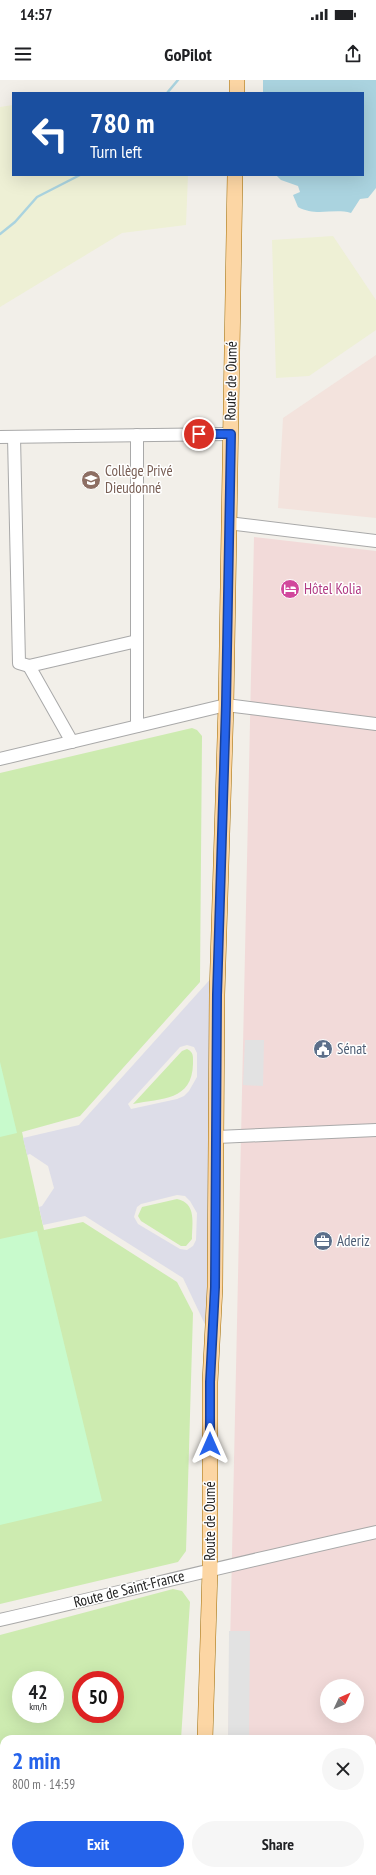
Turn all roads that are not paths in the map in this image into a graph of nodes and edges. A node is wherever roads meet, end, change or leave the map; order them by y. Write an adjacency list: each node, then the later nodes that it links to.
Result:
1 (237, 80): 2 (main road)
2 (237, 92)
3 (235, 176): 4 (main road, Route de Oumé)
4 (231, 434): 5 (street); 8 (main road, Route de Oumé)
5 (137, 435): 7 (street); 10 (street)
6 (0, 437): 7 (street)
7 (14, 437): 11 (street)
8 (228, 523): 9 (street); 12 (main road, Route de Oumé)
9 (376, 541)
10 (137, 641): 11 (street); 14 (street)
11 (29, 666): 15 (street)
12 (226, 705): 13 (street); 14 (street); 18 (main road, Route de Oumé)
13 (376, 724)
14 (137, 726): 15 (street)
15 (72, 742): 16 (street)
16 (0, 759)
17 (376, 1130): 18 (street)
18 (217, 1137): 20 (main road, Route de Oumé)
19 (376, 1532): 20 (street, Route de Saint-France)
20 (210, 1569): 21 (street, Route de Saint-France); 22 (main road, Route de Oumé)
21 (0, 1620)
22 (205, 1735)

